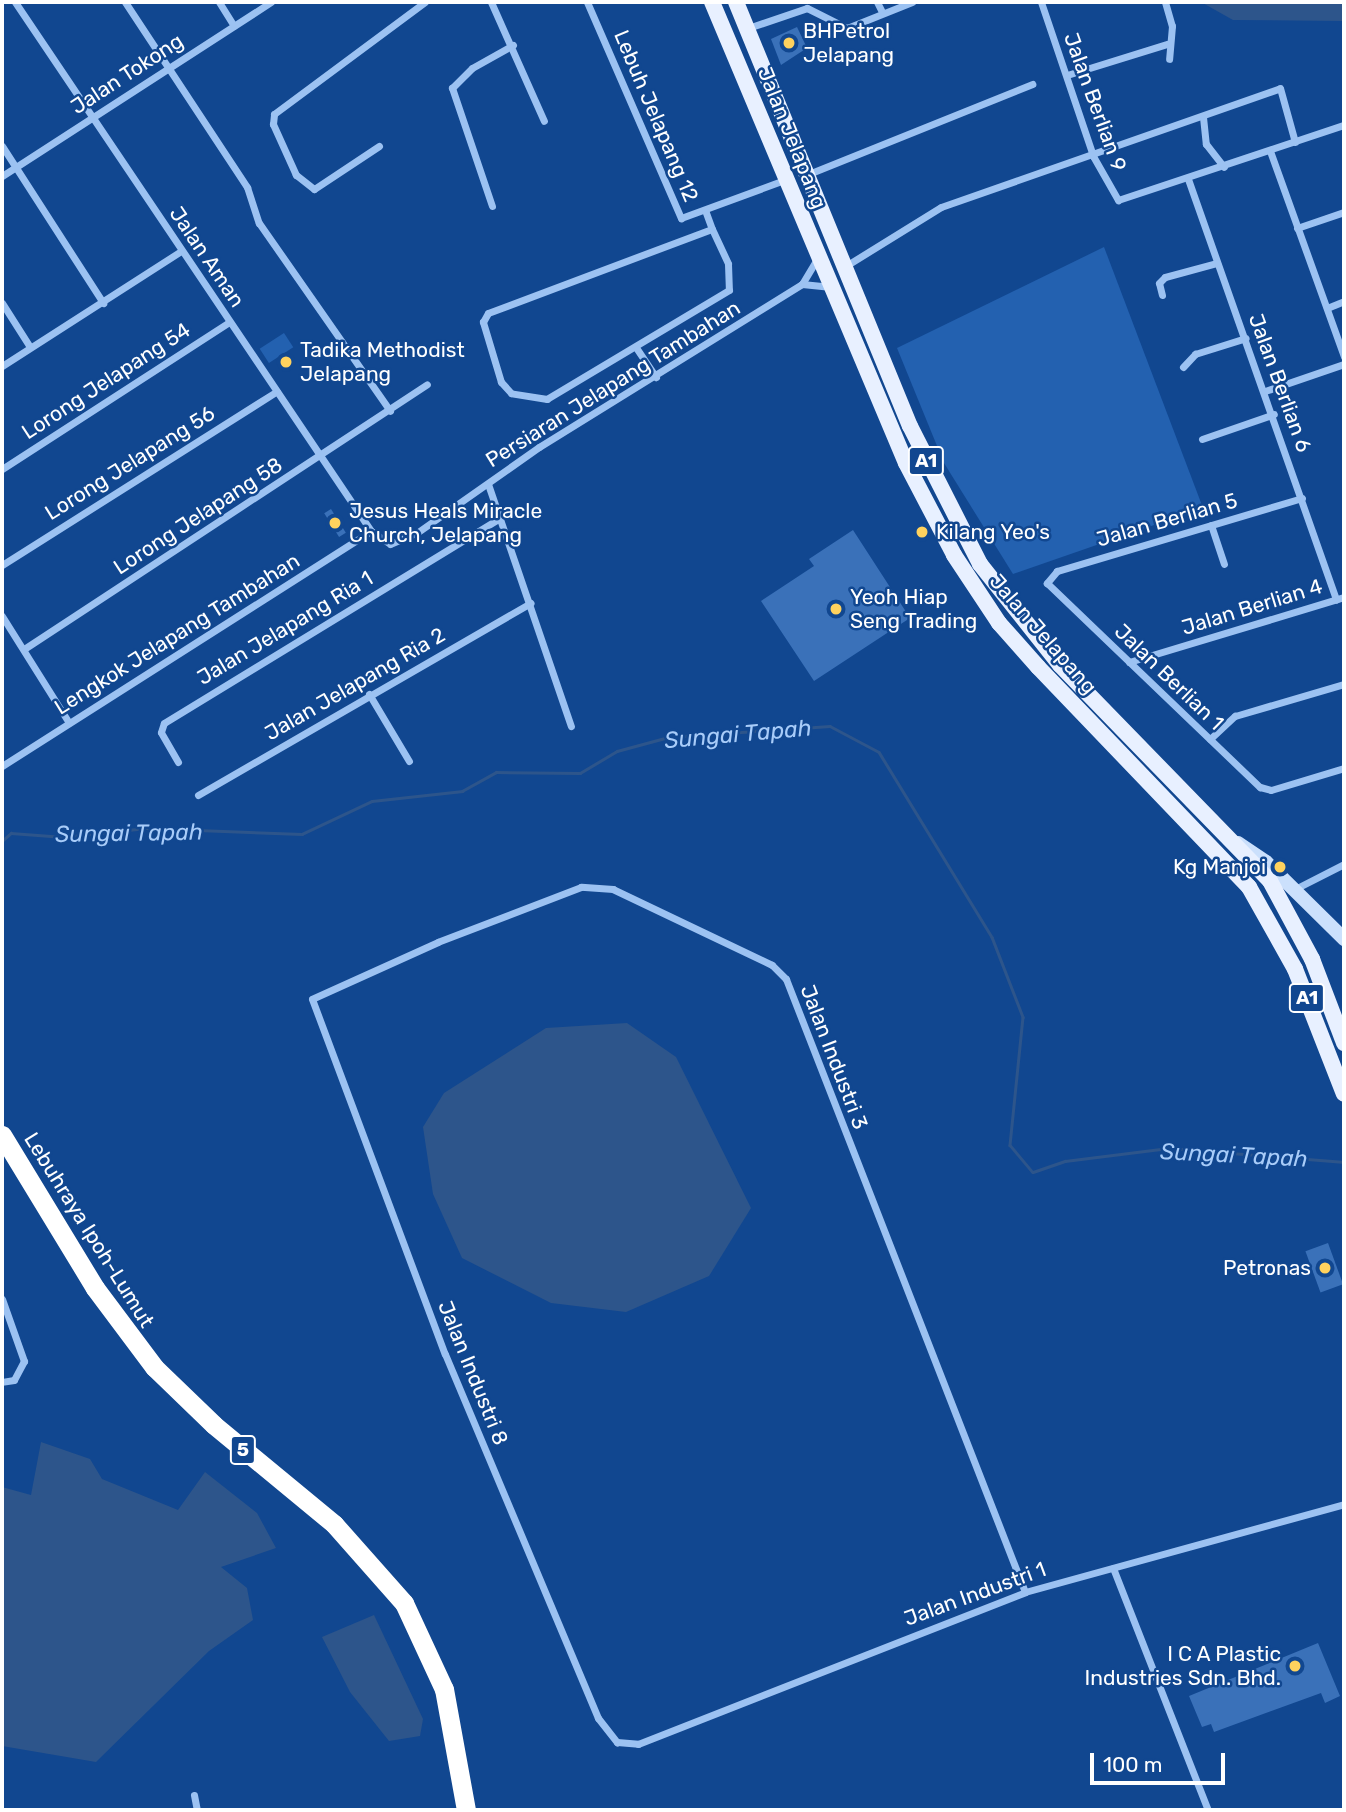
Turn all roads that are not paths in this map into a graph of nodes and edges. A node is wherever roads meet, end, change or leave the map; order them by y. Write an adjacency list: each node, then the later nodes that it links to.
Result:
1 (15, 2): 23 (street, Jalan Aman)
2 (125, 2): 20 (street)
3 (219, 2): 15 (street)
4 (271, 2): 15 (street, Jalan Tokong)
5 (425, 2): 29 (street)
6 (491, 2): 18 (street)
7 (587, 2): 39 (street, Lebuh Jelapang 12)
8 (712, 2): 36 (main road, Jalan Jelapang / A1)
9 (736, 2): 16 (main road, Jalan Jelapang / A1)
10 (877, 2): 14 (street)
11 (912, 2): 14 (street)
12 (1041, 2): 21 (street, Jalan Berlian 9)
13 (1165, 2): 17 (street)
14 (882, 12): 16 (street)
15 (234, 26): 20 (street, Jalan Tokong)
16 (746, 28): 35 (main road, Jalan Jelapang / A1)
17 (1167, 44): 19 (street); 21 (street)
18 (513, 45): 25 (street); 38 (street)
19 (1170, 59)
20 (168, 67): 23 (street, Jalan Tokong); 66 (street)
21 (1067, 75): 31 (street, Jalan Berlian 9)
22 (1032, 84): 35 (street)
23 (92, 117): 32 (street, Jalan Tokong); 43 (street, Jalan Aman)
24 (1203, 117): 27 (street); 31 (street); 33 (street)
25 (544, 121)
26 (1344, 125): 27 (street)
27 (1294, 142): 30 (street)
28 (2, 146): 32 (street)
29 (379, 146)
30 (1270, 151): 33 (street); 41 (street)
31 (1093, 156): 37 (street, Jalan Berlian 9); 46 (street)
32 (16, 167): 34 (street, Jalan Tokong); 52 (street)
33 (1224, 167): 37 (street)
34 (2, 176)
35 (805, 176): 46 (main road, Jalan Jelapang / A1)
36 (787, 179): 39 (street, Lebuh Jelapang 12); 44 (main road, Jalan Jelapang / A1)
37 (1188, 179): 45 (street, Jalan Berlian 6)
38 (492, 206)
39 (705, 210): 42 (street)
40 (1344, 212): 41 (street)
41 (1297, 228): 53 (street)
42 (712, 229): 57 (street); 57 (street)
43 (181, 251): 52 (street); 54 (street, Jalan Aman)
44 (817, 258): 47 (street, Persiaran Jelapang Tambahan); 48 (main road, Jalan Jelapang / A1)
45 (1217, 262): 49 (street); 55 (street, Jalan Berlian 6)
46 (843, 268): 94 (main road, Jalan Jelapang / A1)
47 (802, 284): 48 (street); 62 (street, Persiaran Jelapang Tambahan)
48 (830, 288): 96 (main road, Jalan Jelapang / A1)
49 (1162, 295)
50 (1344, 301): 53 (street)
51 (2, 303): 56 (street)
52 (103, 303): 56 (street)
53 (1326, 308): 58 (street)
54 (229, 322): 64 (street, Jalan Aman); 70 (street, Lorong Jelapang 54)
55 (1246, 338): 61 (street); 65 (street, Jalan Berlian 6)
56 (30, 347): 60 (street)
57 (637, 349): 62 (street)
58 (1344, 357)
59 (1344, 364): 65 (street)
60 (2, 366)
61 (1183, 367)
62 (656, 377): 71 (street, Persiaran Jelapang Tambahan)
63 (427, 384): 66 (street, Lorong Jelapang 58)
64 (277, 391): 69 (street, Jalan Aman); 77 (street, Lorong Jelapang 56)
65 (1265, 391): 67 (street, Jalan Berlian 6)
66 (390, 411): 69 (street, Lorong Jelapang 58)
67 (1274, 414): 68 (street); 72 (street, Jalan Berlian 6)
68 (1202, 439)
69 (322, 456): 75 (street, Jalan Aman); 82 (street, Lorong Jelapang 58)
70 (2, 470)
71 (488, 484): 73 (street); 75 (street, Persiaran Jelapang Tambahan)
72 (1302, 498): 74 (street, Jalan Berlian 5); 79 (street, Jalan Berlian 6)
73 (501, 517): 80 (street); 90 (street, Jalan Jelapang Ria 1)
74 (1211, 525): 76 (street); 78 (street, Jalan Berlian 5)
75 (370, 531): 86 (street, Lengkok Jelapang Tambahan)
76 (1224, 564)
77 (2, 565)
78 (1047, 583): 83 (street, Jalan Berlian 1)
79 (1340, 598): 83 (street, Jalan Berlian 4)
80 (530, 603): 85 (street, Jalan Jelapang Ria 2); 87 (street)
81 (2, 615): 82 (street)
82 (24, 649): 86 (street)
83 (1129, 662): 88 (street, Jalan Berlian 1)
84 (1344, 684): 88 (street)
85 (369, 694): 89 (street); 93 (street, Jalan Jelapang Ria 2)
86 (69, 723): 91 (street, Lengkok Jelapang Tambahan)
87 (570, 726)
88 (1210, 739): 92 (street, Jalan Berlian 1)
89 (409, 761)
90 (178, 762)
91 (2, 766)
92 (1344, 768)
93 (198, 795)
94 (1238, 843): 96 (main road); 97 (street); 98 (main road, Jalan Jelapang / A1)
95 (1344, 864): 97 (street)
96 (1249, 887): 98 (main road); 102 (main road, Jalan Jelapang / A1)
97 (1293, 890): 99 (street)
98 (1286, 910): 101 (main road, Jalan Jelapang / A1)
99 (1344, 939)
100 (312, 999): 108 (street, Jalan Industri 3); 109 (street, Jalan Industri 8)
101 (1344, 1043)
102 (1344, 1094)
103 (2, 1135): 110 (highway, Lebuhraya Ipoh-Lumut / 5)
104 (2, 1300): 105 (street)
105 (2, 1382)
106 (1344, 1504): 107 (street, Jalan Industri 1)
107 (1113, 1568): 108 (street, Jalan Industri 1); 116 (street)
108 (1025, 1592): 109 (street, Jalan Industri 1)
109 (626, 1745)
110 (462, 1779): 113 (highway, Lebuhraya Ipoh-Lumut / 5); 114 (highway, Lebuhraya Ipoh-Lumut / 5); 115 (street)
111 (194, 1795): 112 (street)
112 (197, 1810)
113 (455, 1810)
114 (466, 1810)
115 (477, 1810)
116 (1208, 1810)

